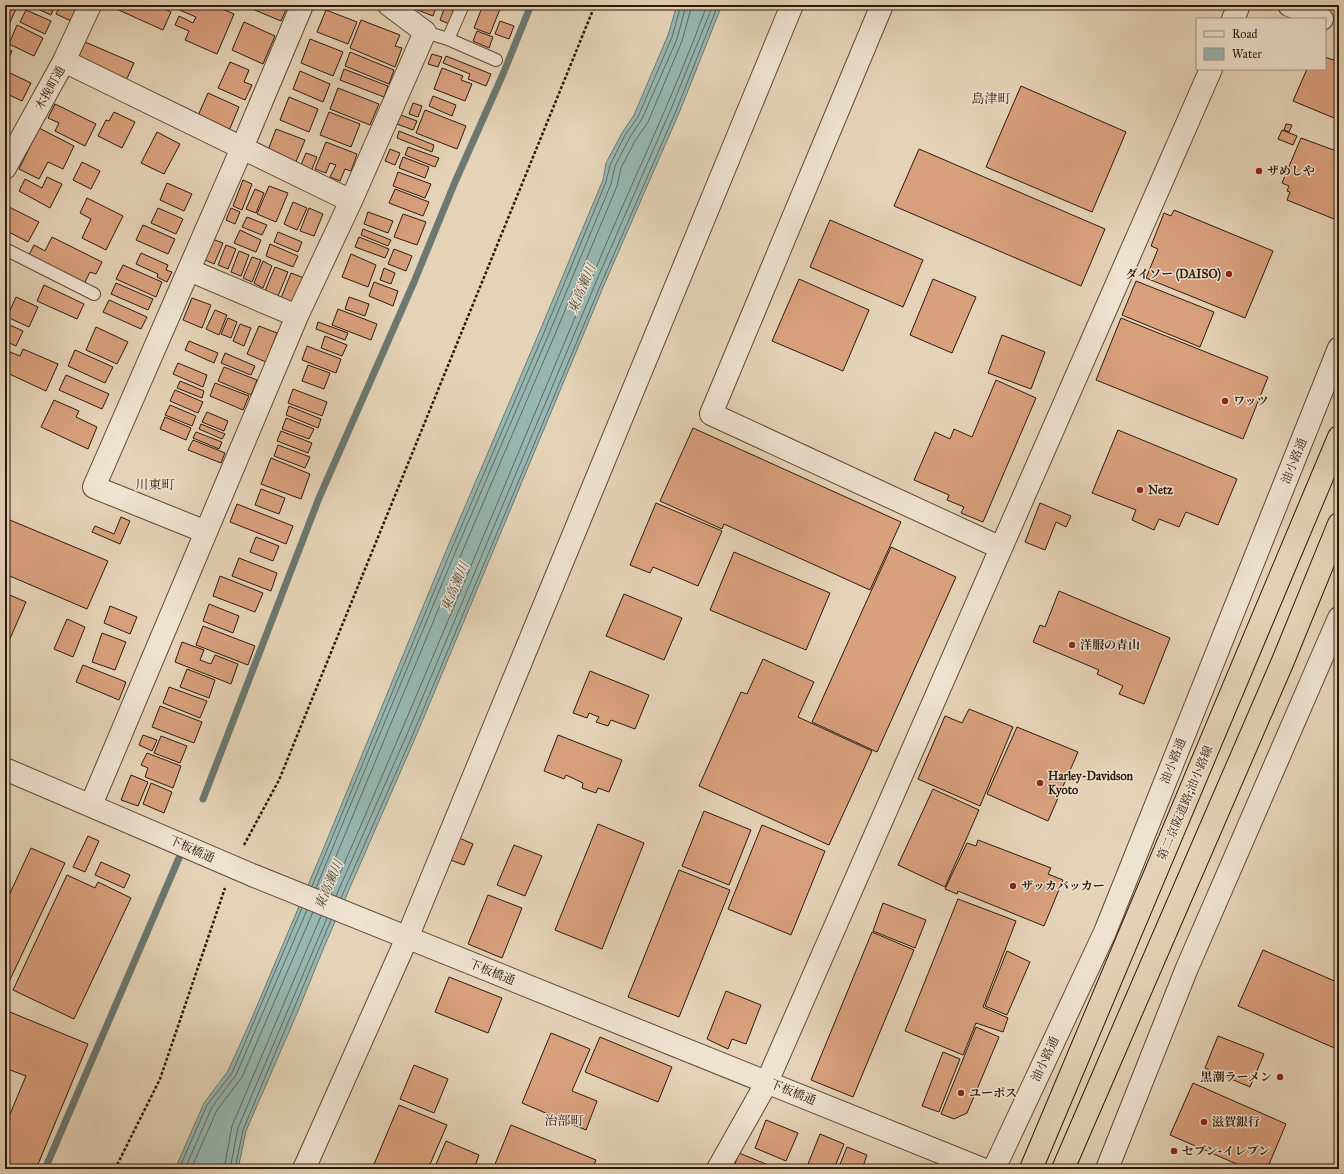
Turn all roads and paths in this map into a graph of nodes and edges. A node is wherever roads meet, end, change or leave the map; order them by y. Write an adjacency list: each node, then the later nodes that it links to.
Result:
1 (90, 5): 17 (street, 木挽町通)
2 (302, 5): 19 (street)
3 (389, 5): 14 (street)
4 (462, 5): 15 (lane)
5 (595, 5): 34 (path)
6 (792, 5): 35 (street)
7 (882, 5): 30 (street)
8 (1239, 5): 10 (street)
9 (1289, 5): 11 (street)
10 (1233, 18)
11 (1320, 18)
12 (1326, 20): 13 (street)
13 (1339, 26)
14 (425, 32): 15 (lane); 21 (street)
15 (448, 39): 16 (lane)
16 (496, 60)
17 (64, 61): 19 (street); 20 (street, 木挽町通)
18 (1211, 70): 30 (street)
19 (242, 148): 21 (street); 23 (street)
20 (5, 168)
21 (351, 201): 25 (street)
22 (5, 249): 24 (lane)
23 (189, 270): 25 (street); 29 (street)
24 (94, 294)
25 (297, 316): 29 (street)
26 (1339, 348): 41 (street, 油小路通)
27 (1339, 437): 42 (highway, 第二京阪道路;油小路線)
28 (1339, 524): 43 (highway)
29 (206, 532): 33 (street)
30 (1001, 548): 36 (street)
31 (1339, 618): 44 (street)
32 (5, 769): 33 (street, 下板橋通)
33 (91, 805): 34 (street, 下板橋通)
34 (232, 866): 35 (street, 下板橋通); 37 (path)
35 (403, 936): 36 (street, 下板橋通); 38 (street)
36 (767, 1082): 39 (street); 40 (street, 下板橋通)
37 (114, 1169)
38 (304, 1169)
39 (718, 1169)
40 (982, 1169)
41 (994, 1169)
42 (1031, 1169)
43 (1063, 1169)
44 (1107, 1169)

